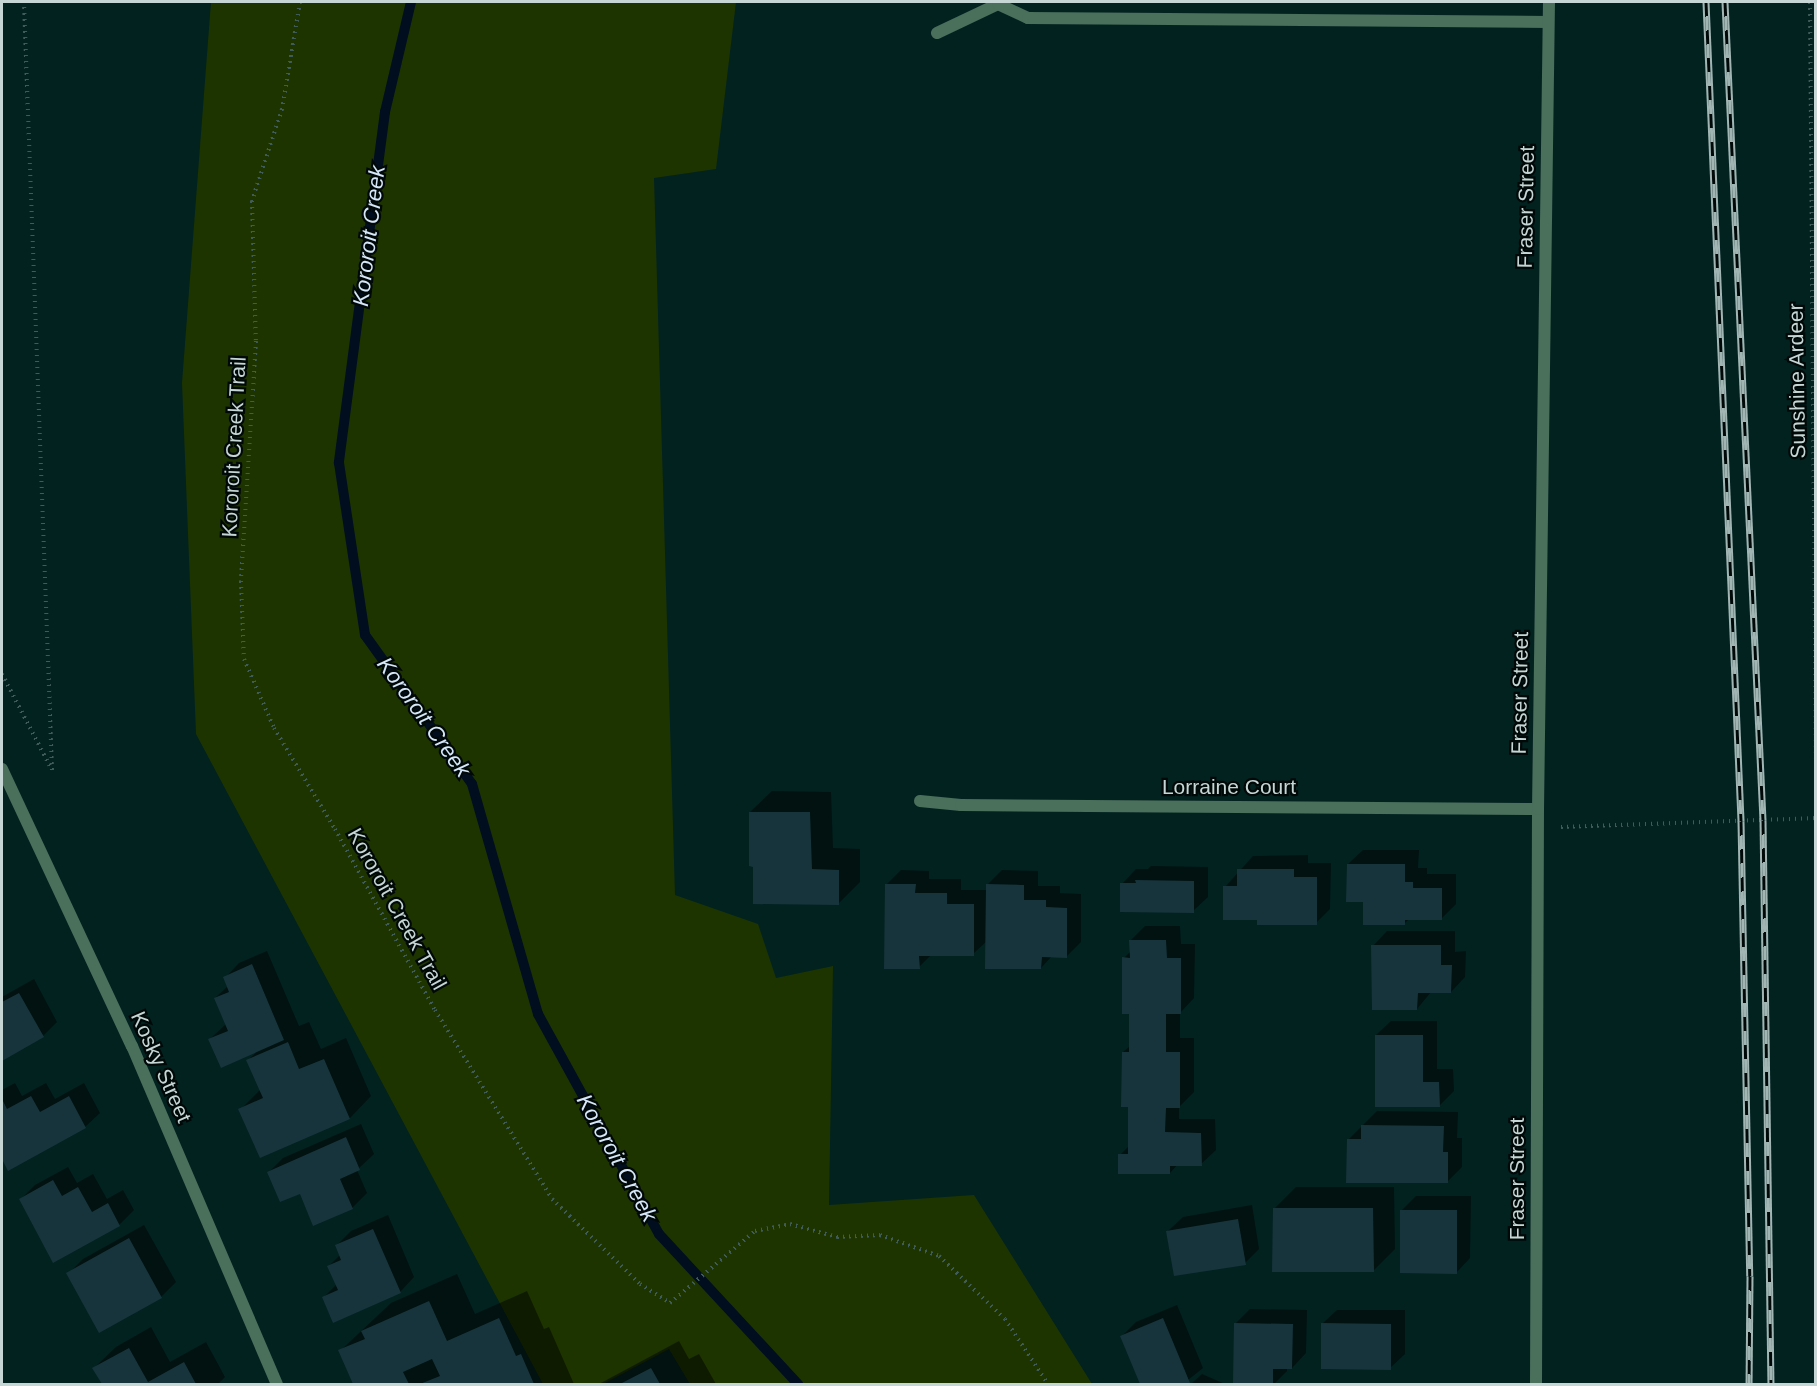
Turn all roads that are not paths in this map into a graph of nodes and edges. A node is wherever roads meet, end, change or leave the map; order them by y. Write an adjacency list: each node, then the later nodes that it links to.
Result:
1 (1549, 2): 3 (street, Fraser Street)
2 (998, 3): 3 (street); 4 (street)
3 (1548, 22): 7 (street, Fraser Street)
4 (937, 33)
5 (2, 769): 8 (street, Kosky Street)
6 (920, 801): 7 (street, Lorraine Court)
7 (1538, 808): 9 (street, Fraser Street)
8 (277, 1384)
9 (1536, 1384)

